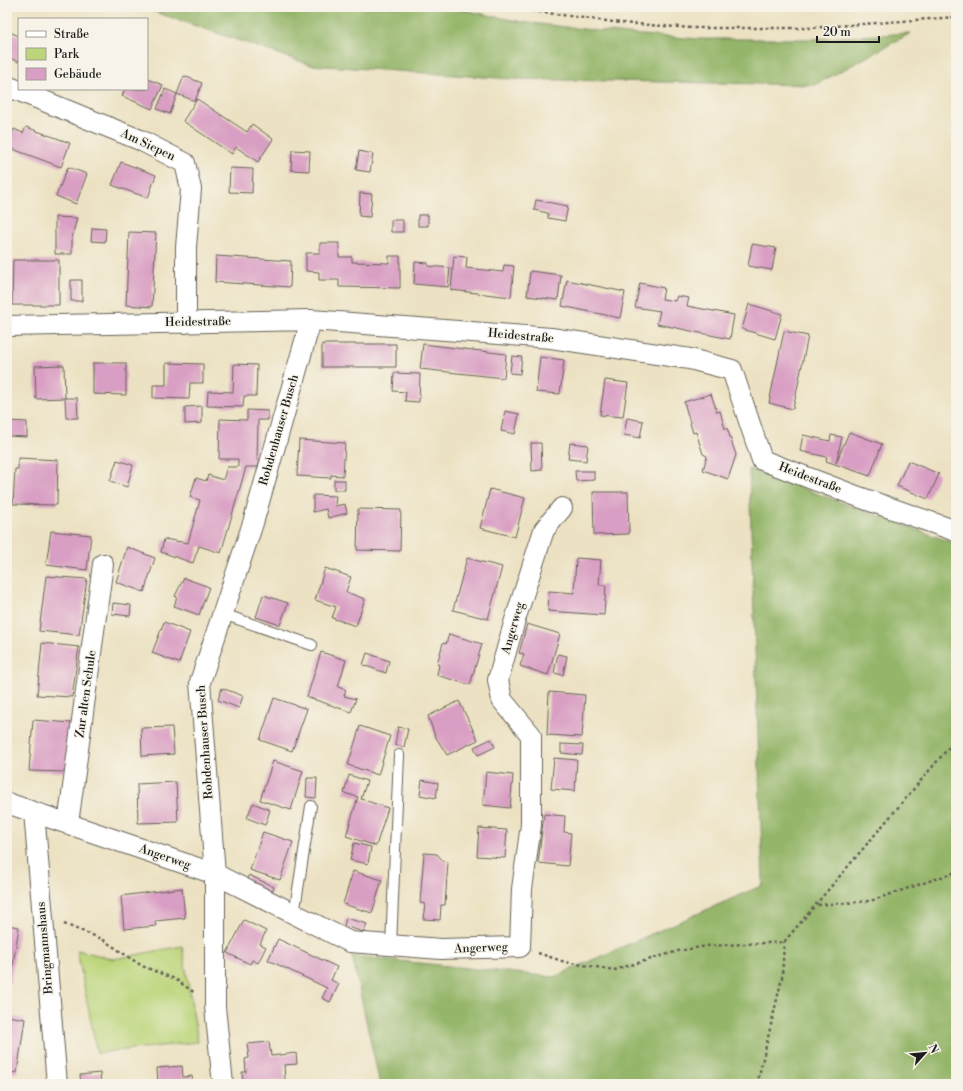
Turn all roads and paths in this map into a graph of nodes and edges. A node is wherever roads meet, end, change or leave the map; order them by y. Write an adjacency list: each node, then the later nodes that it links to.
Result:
1 (503, 7): 2 (path)
2 (956, 17)
3 (7, 86): 5 (street, Am Siepen)
4 (311, 320): 5 (street, Heidestraße); 8 (street, Heidestraße); 10 (street, Rohdenhauser Busch)
5 (186, 323): 6 (street, Heidestraße)
6 (7, 326)
7 (562, 508): 25 (street, Angerweg)
8 (956, 531)
9 (103, 564): 17 (street, Zur alten Schule)
10 (223, 614): 11 (lane); 19 (street, Rohdenhauser Busch)
11 (312, 645)
12 (956, 739): 20 (path)
13 (399, 755): 24 (lane)
14 (7, 803): 16 (street, Angerweg)
15 (311, 806): 22 (lane)
16 (34, 812): 17 (street, Angerweg); 21 (street, Bringmannshaus)
17 (68, 824): 19 (street, Angerweg)
18 (956, 872): 20 (path)
19 (215, 874): 22 (street, Angerweg); 26 (street, Rohdenhauser Busch)
20 (818, 905): 23 (path)
21 (41, 915): 26 (path); 27 (street, Bringmannshaus)
22 (294, 915): 24 (street, Angerweg)
23 (784, 942): 25 (path); 29 (path)
24 (391, 946): 25 (street, Angerweg)
25 (520, 946)
26 (216, 1007): 28 (street, Rohdenhauser Busch)
27 (57, 1084)
28 (223, 1084)
29 (757, 1084)

